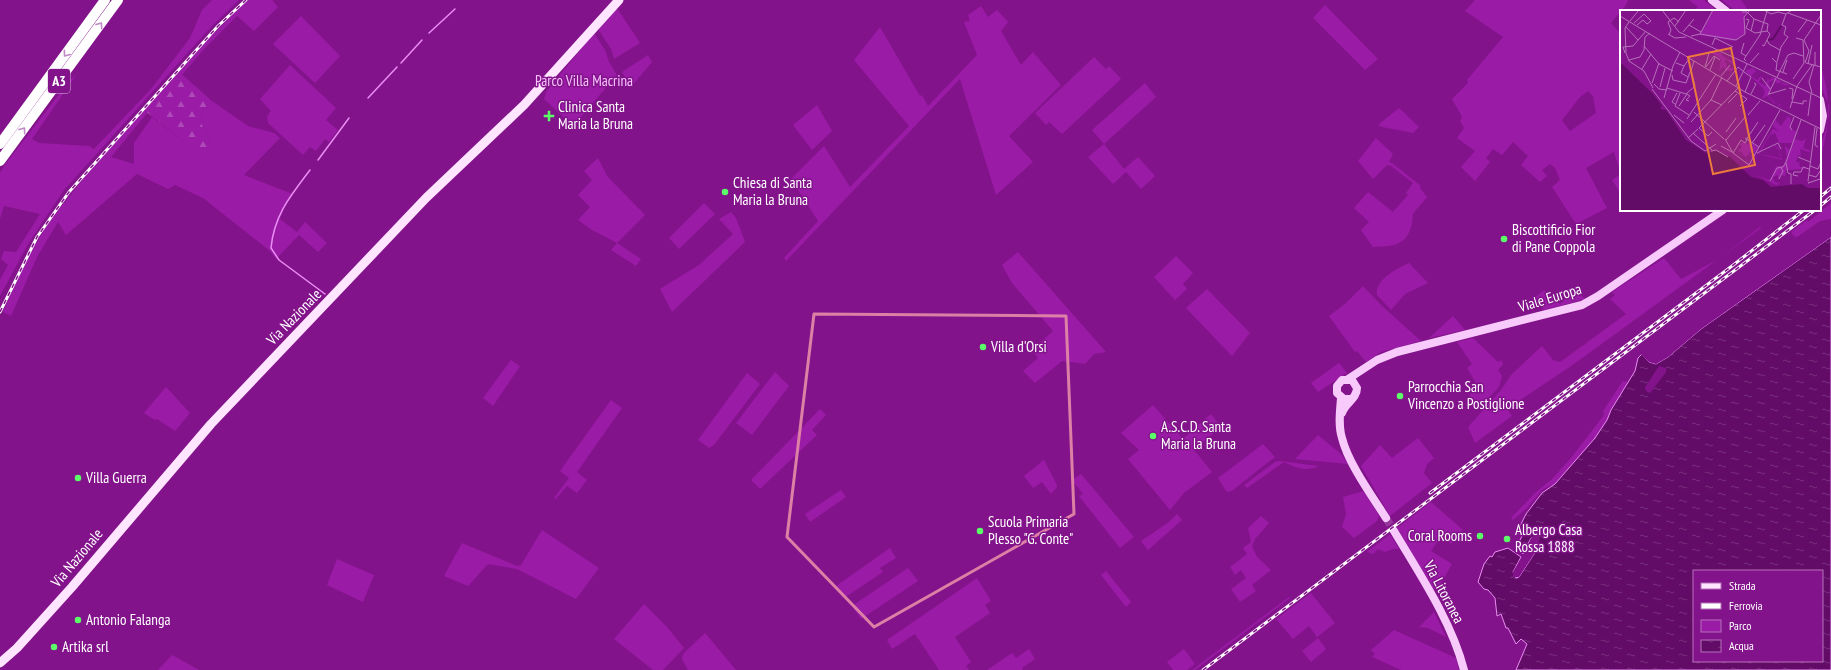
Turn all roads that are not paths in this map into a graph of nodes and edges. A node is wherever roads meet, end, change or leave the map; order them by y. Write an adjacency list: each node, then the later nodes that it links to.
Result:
1 (105, 0): 8 (highway, A3, one-way to 8)
2 (118, 0): 9 (highway, A3, one-way to 2)
3 (618, 0): 17 (main road, Via Nazionale)
4 (1712, 0): 5 (street)
5 (1725, 10)
6 (1821, 108): 7 (street)
7 (1821, 123)
8 (0, 144)
9 (0, 161)
10 (1722, 211): 11 (street, Viale Europa)
11 (1352, 381): 12 (street); 13 (street)
12 (1341, 398): 13 (street); 14 (street)
13 (1351, 399): 14 (street)
14 (1340, 422): 15 (street)
15 (1386, 518)
16 (1394, 531): 18 (street, Via Litoranea)
17 (0, 663)
18 (1464, 670)

